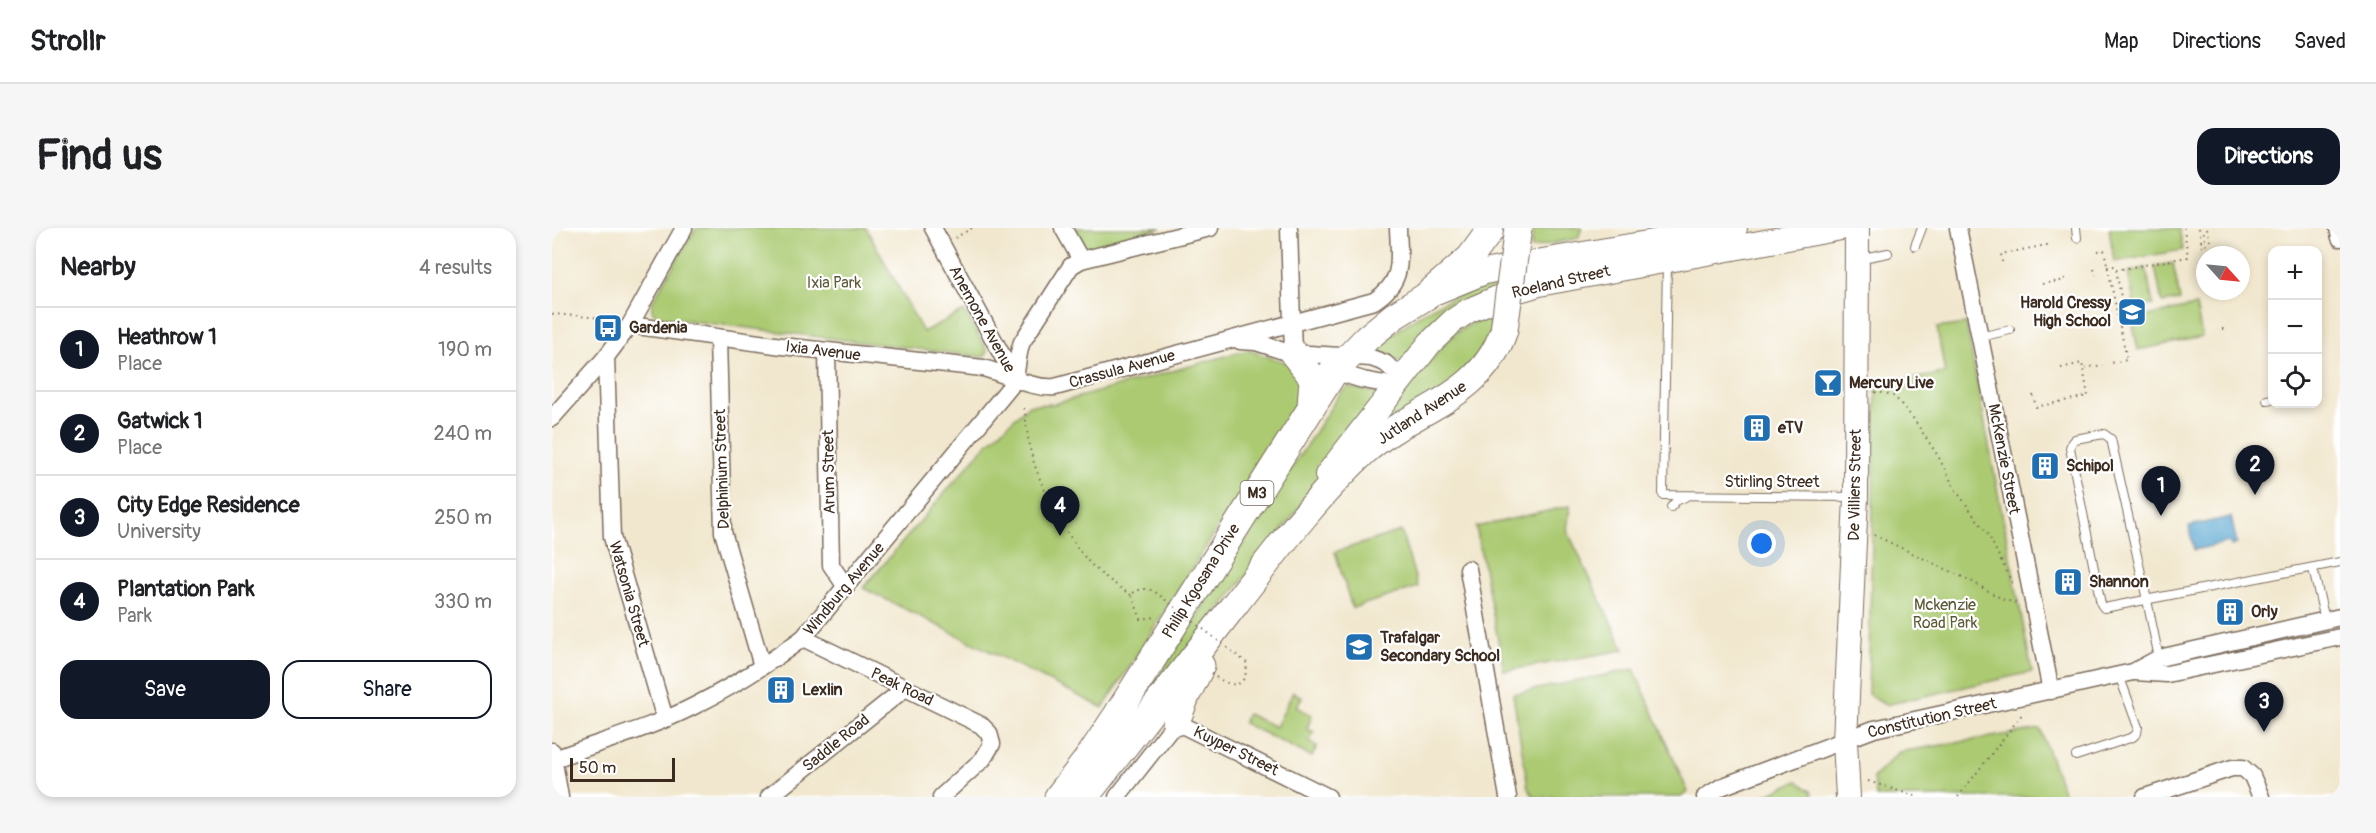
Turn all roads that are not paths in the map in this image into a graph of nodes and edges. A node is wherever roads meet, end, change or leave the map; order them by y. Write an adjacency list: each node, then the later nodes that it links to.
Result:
1 (684, 228): 27 (street)
2 (933, 228): 36 (street, Anemone Avenue)
3 (1063, 228): 24 (street)
4 (1210, 228): 16 (street)
5 (1289, 228): 26 (street)
6 (1398, 228): 26 (street, Crassula Avenue)
7 (1492, 228): 25 (main road, M3)
8 (1518, 228): 43 (main road, Jutland Avenue, bridge)
9 (1735, 228): 21 (main road, Roeland Street)
10 (1841, 228): 17 (main road, Roeland Street)
11 (1857, 228): 23 (main road, De Villiers Street)
12 (1922, 228): 20 (lane)
13 (1958, 228): 30 (street, McKenzie Street)
14 (2076, 228): 18 (lane)
15 (2338, 228): 19 (street)
16 (1178, 232): 24 (street)
17 (1792, 232): 21 (main road, Roeland Street)
18 (2077, 238)
19 (2340, 238)
20 (1915, 246)
21 (1667, 250): 25 (main road, Roeland Street); 37 (main road, Roeland Street); 40 (lane, Stirling Street)
22 (1888, 253): 23 (lane)
23 (1858, 259): 42 (main road, De Villiers Street)
24 (1081, 260): 36 (street)
25 (1425, 297): 35 (main road, Philip Kgosana Drive / M3)
26 (1293, 321): 31 (street, Crassula Avenue); 33 (street)
27 (631, 323): 29 (street, Ixia Avenue); 34 (street)
28 (2010, 330): 30 (lane)
29 (718, 338): 32 (street, Ixia Avenue); 54 (street, Delphinium Street)
30 (1980, 338): 57 (street, McKenzie Street)
31 (1228, 341): 33 (street, Crassula Avenue); 36 (street, Crassula Avenue)
32 (827, 352): 36 (street, Ixia Avenue); 47 (street, Arum Street)
33 (1293, 353): 35 (street, Crassula Avenue); 38 (main road)
34 (606, 357): 39 (street); 58 (street, Watsonia Street)
35 (1341, 364): 37 (street, Crassula Avenue); 37 (street, Crassula Avenue); 38 (main road, Philip Kgosana Drive / M3)
36 (1015, 379): 47 (street, Windburg Avenue)
37 (1399, 382): 43 (main road, Roeland Street)
38 (1311, 406): 66 (main road, Philip Kgosana Drive / M3)
39 (555, 407)
40 (1688, 496): 41 (lane); 42 (lane, Stirling Street)
41 (1671, 507)
42 (1855, 509): 60 (main road, De Villiers Street)
43 (1307, 511): 49 (main road, Philip Kgosana Drive)
44 (2340, 562): 46 (lane)
45 (1468, 569): 70 (street)
46 (2313, 569): 48 (lane); 50 (lane)
47 (846, 587): 52 (street, Windburg Avenue)
48 (2147, 600): 48 (lane); 53 (lane)
49 (1234, 604): 59 (main road); 67 (main road, Philip Kgosana Drive)
50 (2333, 618): 53 (street, Constitution Street)
51 (2340, 637): 55 (street, Constitution Street)
52 (803, 638): 54 (street, Windburg Avenue); 56 (street, Peak Road)
53 (2159, 658): 55 (street, Constitution Street)
54 (762, 666): 58 (street, Windburg Avenue)
55 (2126, 673): 57 (street, Constitution Street); 61 (lane)
56 (904, 689): 64 (street, Saddle Road); 65 (street, Peak Road)
57 (2044, 692): 60 (street, Constitution Street)
58 (665, 719): 62 (street, Windburg Avenue)
59 (1176, 722): 68 (street); 69 (street, Kuyper Street)
60 (1845, 741): 71 (street, Constitution Street); 72 (main road, De Villiers Street)
61 (2076, 756)
62 (553, 757): 63 (street)
63 (560, 797)
64 (769, 797)
65 (941, 797)
66 (1058, 797)
67 (1084, 797)
68 (1117, 797)
69 (1328, 797)
70 (1508, 797)
71 (1705, 797)
72 (1848, 797)
73 (2145, 797): 74 (street)
74 (2260, 797)

